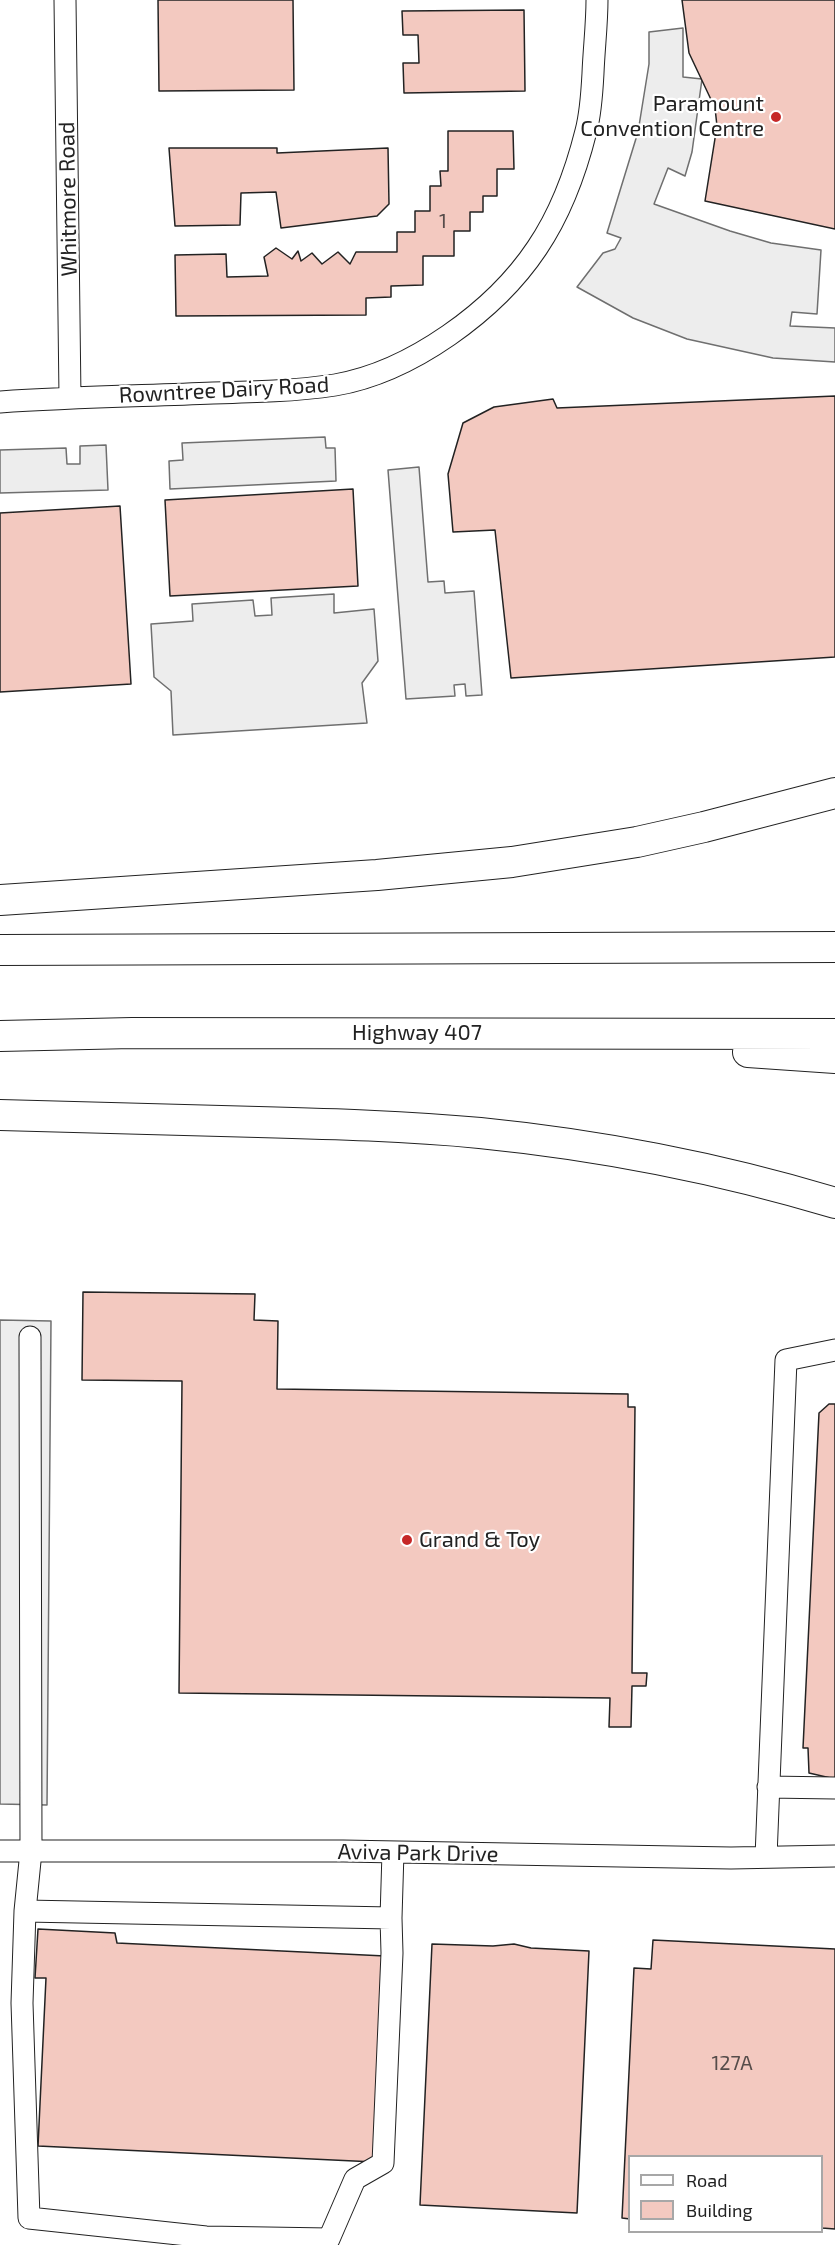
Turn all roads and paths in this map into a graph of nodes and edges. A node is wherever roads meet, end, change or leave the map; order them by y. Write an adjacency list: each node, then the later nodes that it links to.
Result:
1 (64, 0): 3 (street, Whitmore Road)
2 (597, 0): 3 (street, Rowntree Dairy Road)
3 (70, 397): 4 (street, Rowntree Dairy Road)
4 (0, 402)
5 (835, 793): 6 (highway)
6 (0, 900)
7 (835, 936): 8 (highway)
8 (668, 946): 9 (highway); 10 (highway)
9 (835, 947)
10 (0, 950)
11 (485, 1033): 12 (highway, Highway 407); 13 (highway, Highway 407); 14 (highway)
12 (835, 1034)
13 (0, 1036)
14 (835, 1059)
15 (0, 1114): 16 (highway)
16 (835, 1203)
17 (30, 1337): 22 (street)
18 (835, 1350): 19 (street)
19 (768, 1786): 20 (street); 25 (street)
20 (835, 1788)
21 (0, 1851): 22 (street, Aviva Park Drive)
22 (31, 1851): 23 (street, Aviva Park Drive); 26 (street)
23 (393, 1852): 25 (street, Aviva Park Drive); 27 (street)
24 (835, 1856): 25 (street, Aviva Park Drive)
25 (766, 1857)
26 (25, 1911): 27 (street); 27 (street)
27 (391, 1918)

